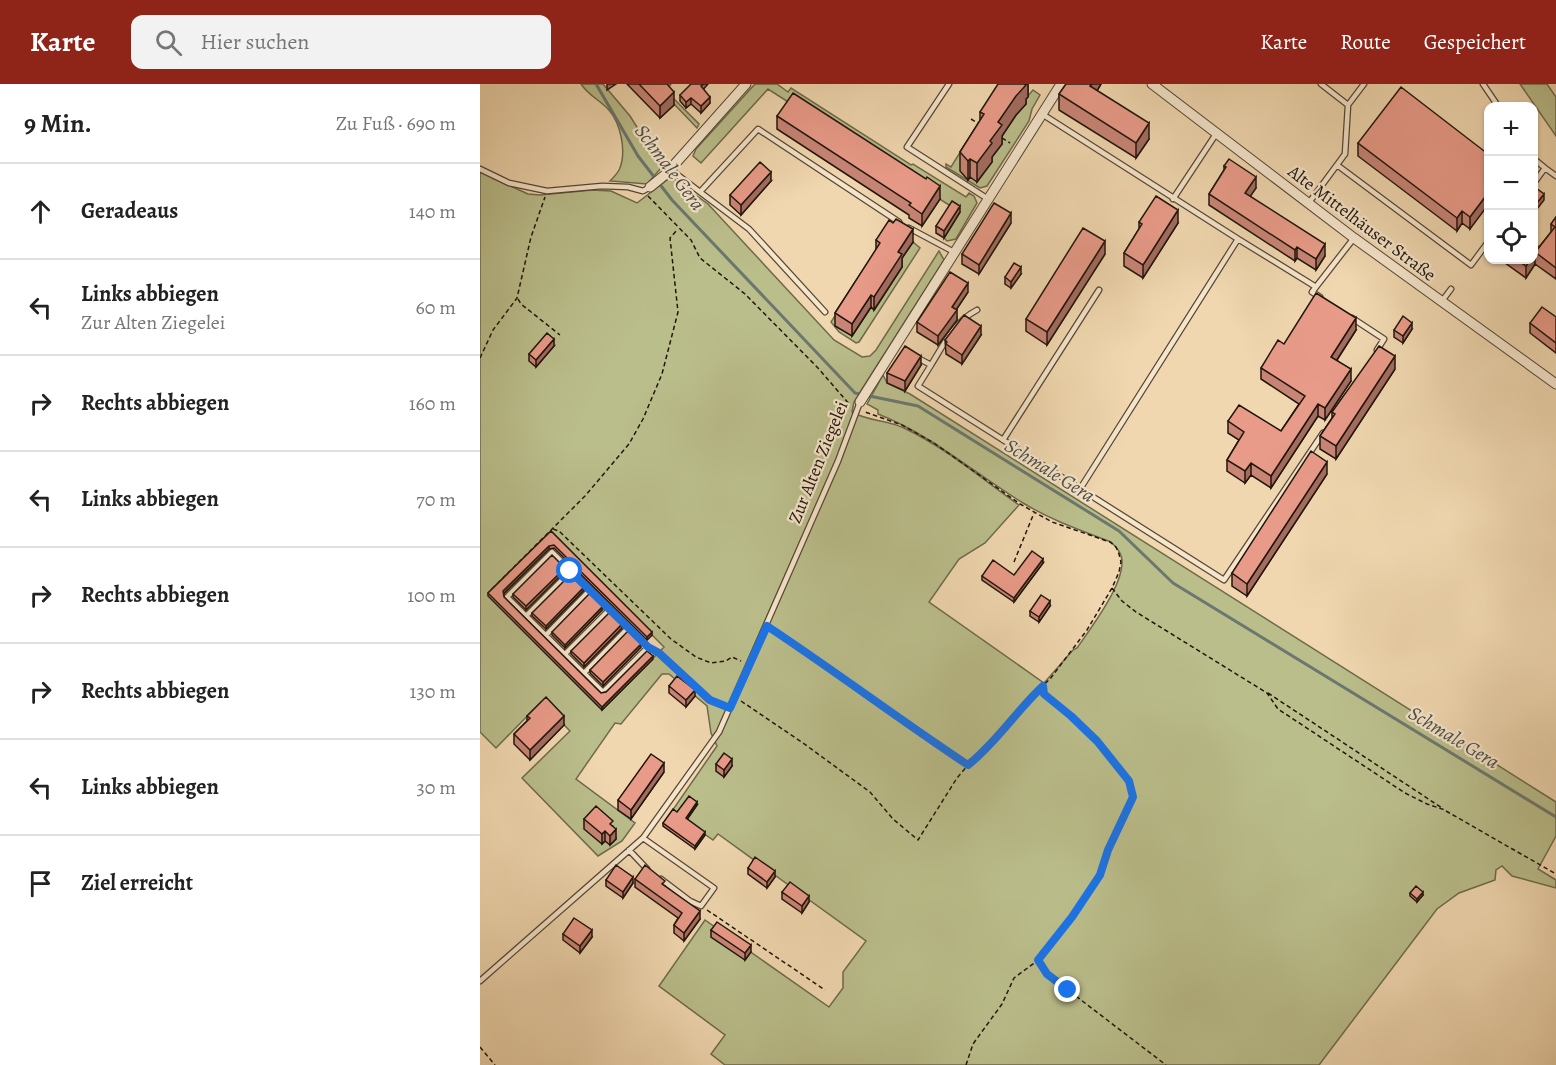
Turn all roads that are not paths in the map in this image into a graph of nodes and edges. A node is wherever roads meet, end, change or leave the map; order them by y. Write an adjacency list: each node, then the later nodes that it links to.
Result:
1 (746, 84): 16 (street)
2 (949, 84): 21 (lane)
3 (1061, 84): 10 (street, Zur Alten Ziegelei)
4 (1152, 84): 11 (street, Alte Mittelhäuser Straße)
5 (1321, 84): 9 (lane)
6 (1364, 84): 9 (lane)
7 (1483, 84): 8 (lane)
8 (1495, 102)
9 (1348, 105): 13 (lane)
10 (1042, 114): 21 (street, Zur Alten Ziegelei); 22 (lane)
11 (1216, 134): 22 (lane); 23 (street, Alte Mittelhäuser Straße)
12 (1538, 163): 14 (lane)
13 (1337, 165): 23 (lane); 26 (lane)
14 (1545, 168): 17 (lane); 18 (lane)
15 (480, 169): 19 (lane)
16 (668, 172): 19 (street); 20 (lane)
17 (1556, 176)
18 (1538, 177)
19 (646, 189)
20 (700, 192): 27 (lane); 34 (lane)
21 (988, 199): 27 (street, Zur Alten Ziegelei)
22 (1173, 199): 25 (lane)
23 (1308, 204): 24 (street, Alte Mittelhäuser Straße)
24 (1353, 238): 28 (lane); 32 (street, Alte Mittelhäuser Straße)
25 (1238, 239): 28 (lane); 43 (lane)
26 (1484, 247)
27 (954, 252): 40 (street, Zur Alten Ziegelei)
28 (1316, 287): 31 (lane)
29 (1451, 289): 32 (lane)
30 (1099, 290): 42 (lane)
31 (1321, 298)
32 (1442, 302): 39 (street, Alte Mittelhäuser Straße)
33 (977, 310): 38 (lane)
34 (825, 312)
35 (1348, 316): 37 (lane)
36 (913, 355): 38 (lane)
37 (1371, 358)
38 (931, 365): 42 (lane)
39 (1556, 384)
40 (858, 406): 53 (lane, Zur Alten Ziegelei)
41 (1328, 425): 43 (lane)
42 (1003, 440): 43 (lane)
43 (1080, 489)
44 (570, 571): 45 (lane); 47 (lane); 47 (lane)
45 (590, 590): 46 (lane); 49 (lane)
46 (609, 610): 48 (lane); 51 (lane)
47 (526, 616): 49 (lane)
48 (628, 628): 50 (lane); 52 (lane)
49 (546, 635): 51 (lane)
50 (648, 647): 52 (lane); 53 (lane)
51 (565, 654): 52 (lane)
52 (584, 673)
53 (730, 708): 54 (lane, Zur Alten Ziegelei)
54 (643, 838): 55 (lane, Zur Alten Ziegelei); 55 (lane)
55 (629, 850): 56 (lane, Zur Alten Ziegelei)
56 (480, 981)

